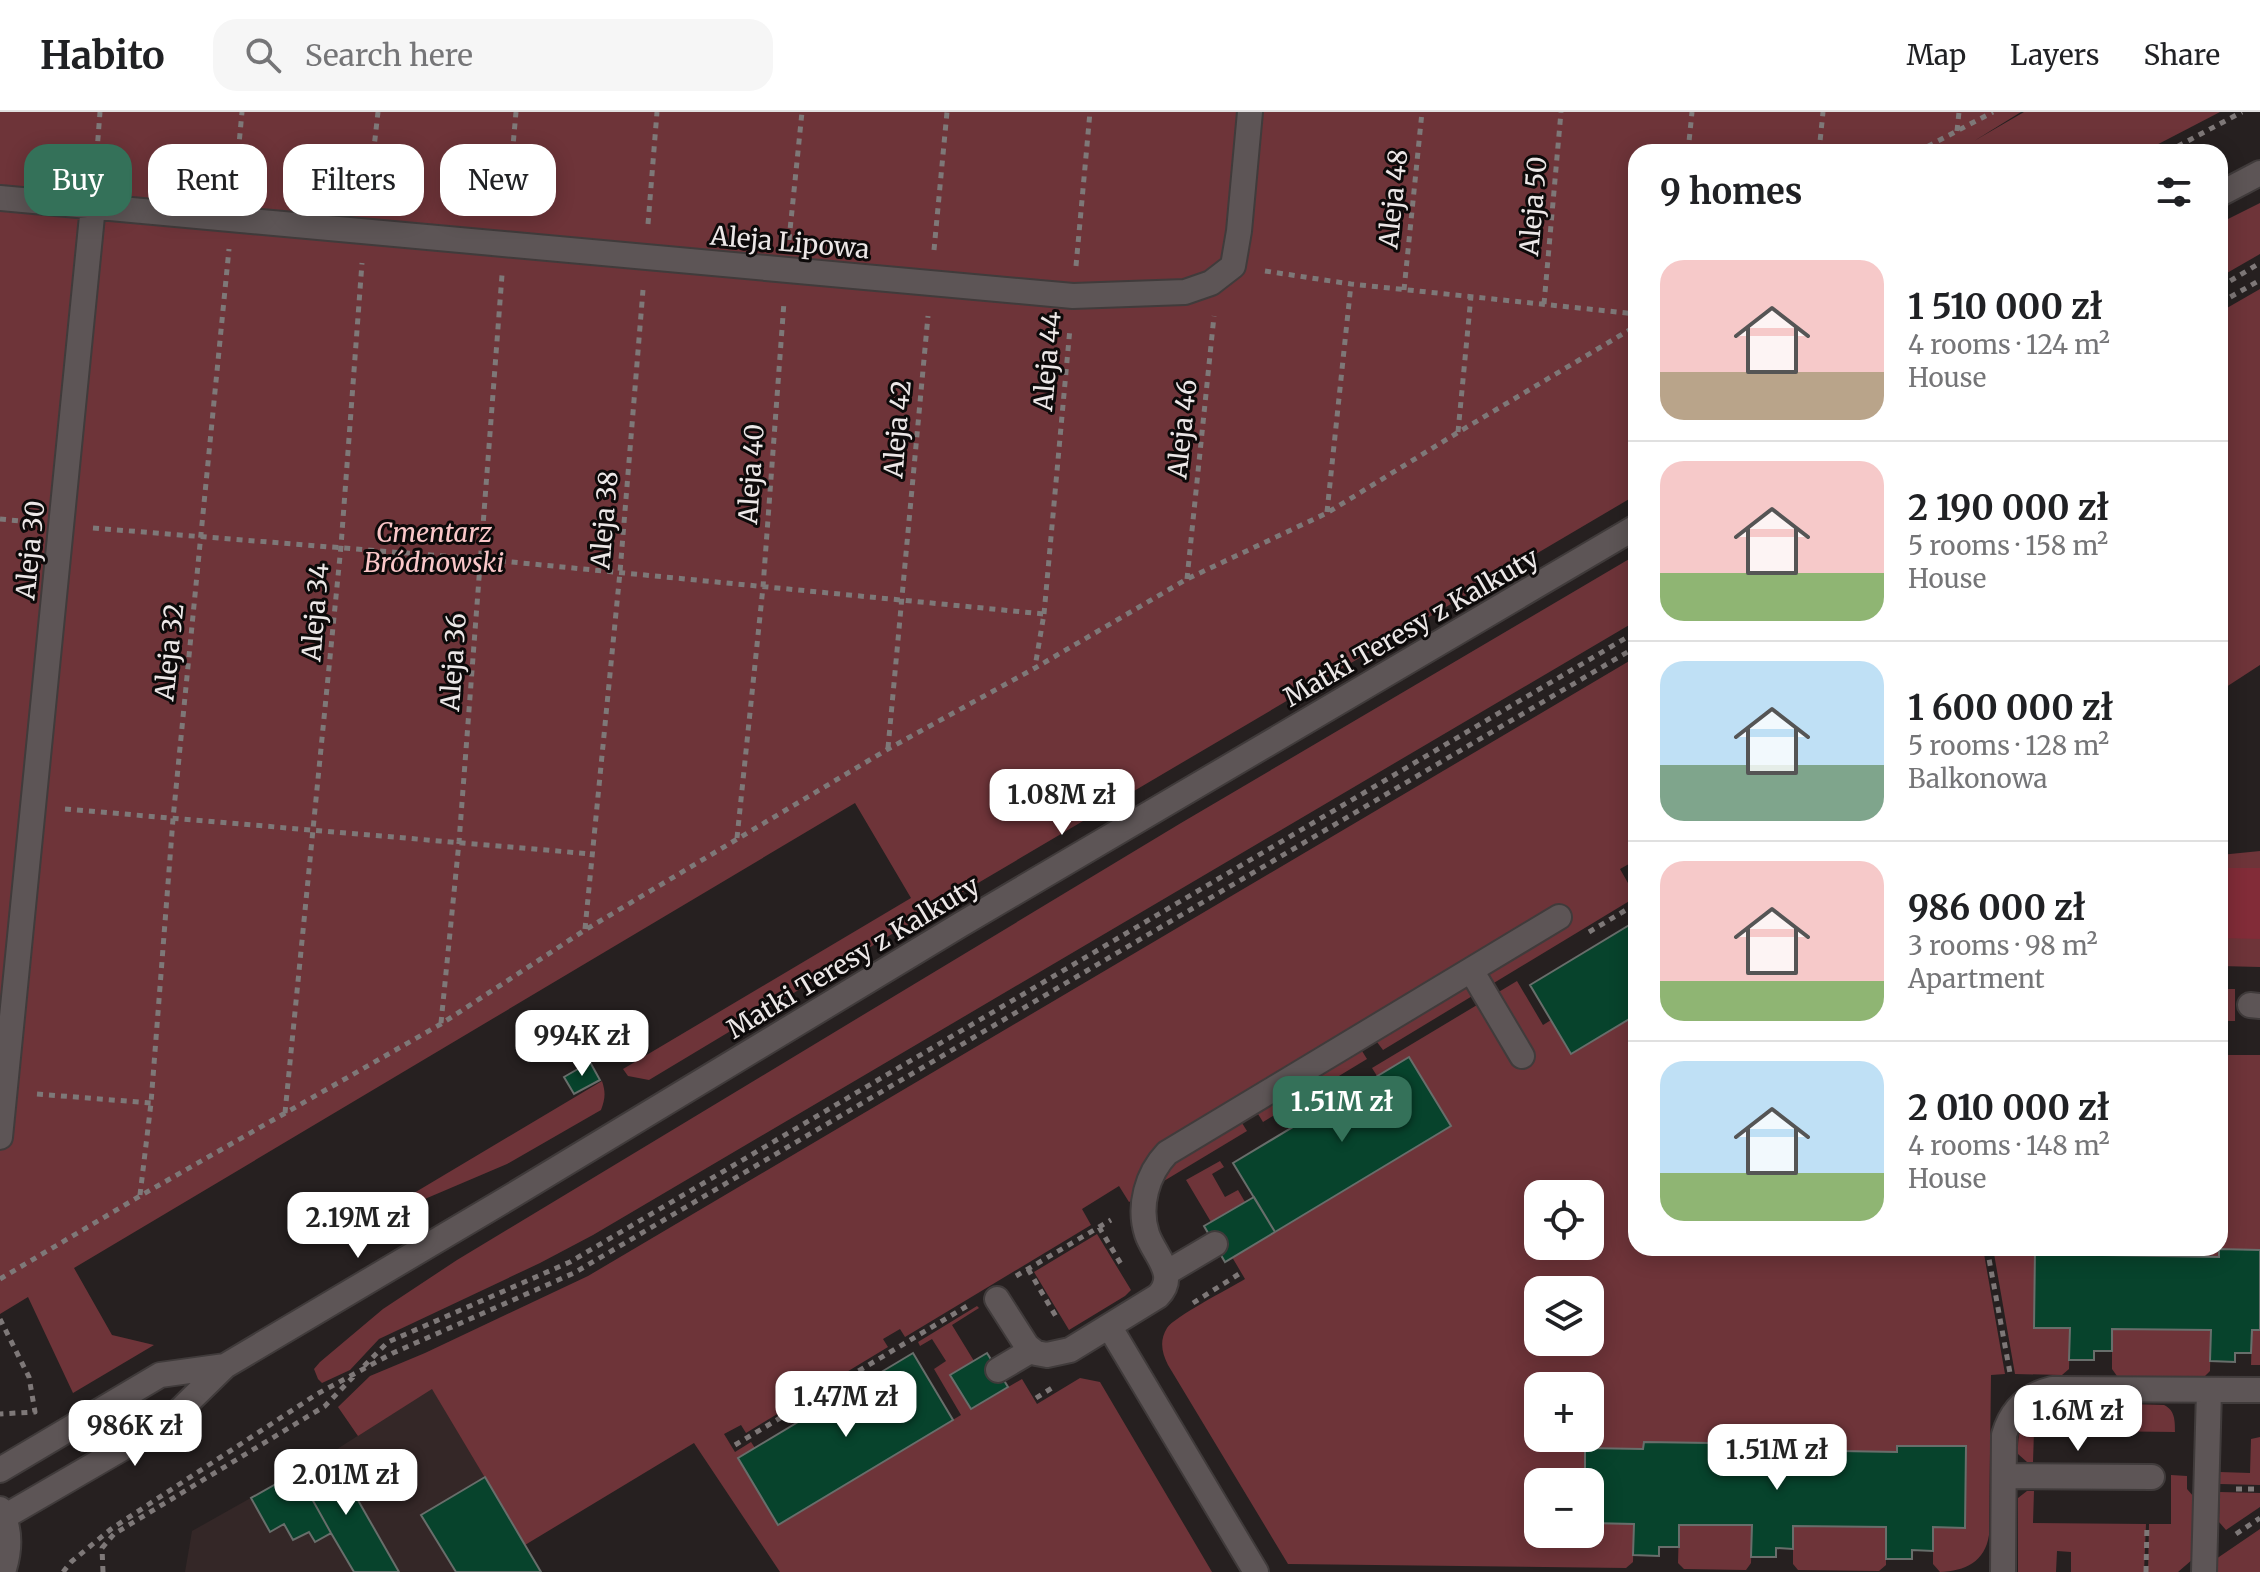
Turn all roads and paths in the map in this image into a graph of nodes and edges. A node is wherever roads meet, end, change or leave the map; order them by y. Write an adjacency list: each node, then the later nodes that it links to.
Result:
1 (100, 112): 18 (path)
2 (242, 112): 29 (path, Aleja 32)
3 (378, 112): 30 (path, Aleja 34)
4 (516, 112): 31 (path, Aleja 36)
5 (657, 112): 32 (path, Aleja 38)
6 (802, 112): 35 (path, Aleja 40)
7 (947, 112): 39 (path, Aleja 42)
8 (1090, 112): 42 (path, Aleja 44)
9 (1250, 112): 34 (street)
10 (1422, 112): 41 (path, Aleja 48)
11 (1561, 112): 45 (path, Aleja 50)
12 (1692, 112): 19 (path)
13 (1823, 112): 20 (path)
14 (1959, 112): 17 (path)
15 (1993, 112): 17 (path)
16 (2242, 112): 22 (path)
17 (1957, 131): 21 (path)
18 (98, 144)
19 (1689, 144)
20 (1820, 144)
21 (1932, 144)
22 (2182, 144)
23 (2260, 173): 24 (street)
24 (2228, 190)
25 (0, 198): 26 (street, Aleja Lipowa)
26 (24, 200)
27 (132, 210): 29 (street, Aleja Lipowa)
28 (92, 216): 51 (street, Aleja 30)
29 (232, 219): 30 (street, Aleja Lipowa); 53 (path, Aleja 32)
30 (365, 231): 31 (street, Aleja Lipowa); 54 (path, Aleja 34)
31 (504, 244): 32 (street, Aleja Lipowa); 55 (path, Aleja 36)
32 (645, 257): 35 (street, Aleja Lipowa); 56 (path, Aleja 38)
33 (2260, 263): 37 (path)
34 (1233, 266): 38 (street, Aleja Lipowa); 40 (path)
35 (787, 269): 39 (street, Aleja Lipowa); 58 (path, Aleja 40)
36 (2260, 280): 44 (path)
37 (2228, 282)
38 (1211, 283): 42 (street, Aleja Lipowa); 57 (path, Aleja 46)
39 (931, 284): 42 (street, Aleja Lipowa); 59 (path, Aleja 42)
40 (1351, 284): 41 (path); 49 (path)
41 (1404, 290): 43 (path)
42 (1073, 296): 60 (path, Aleja 44)
43 (1471, 296): 45 (path); 48 (path)
44 (2228, 298)
45 (1544, 304): 46 (path)
46 (1628, 313)
47 (1628, 331): 48 (path)
48 (1457, 433): 49 (path)
49 (1327, 513): 57 (path)
50 (0, 519): 51 (path)
51 (60, 525): 53 (path); 65 (street, Aleja 30)
52 (1628, 532): 89 (street, Matki Teresy z Kalkuty)
53 (201, 537): 54 (path); 66 (path, Aleja 32)
54 (341, 546): 55 (path); 67 (path, Aleja 34)
55 (481, 559): 56 (path); 69 (path, Aleja 36)
56 (620, 572): 58 (path); 70 (path, Aleja 38)
57 (1187, 579): 63 (path)
58 (763, 587): 59 (path); 68 (path, Aleja 40)
59 (901, 600): 60 (path); 64 (path, Aleja 42)
60 (1044, 614): 63 (path, Aleja 44)
61 (1628, 637): 91 (path)
62 (1628, 652): 91 (path)
63 (1035, 668): 64 (path)
64 (888, 749): 68 (path)
65 (33, 806): 66 (path); 76 (street, Aleja 30)
66 (173, 819): 67 (path); 77 (path, Aleja 32)
67 (314, 830): 69 (path); 78 (path, Aleja 34)
68 (737, 839): 72 (path)
69 (459, 842): 70 (path); 74 (path, Aleja 36)
70 (592, 854): 72 (path, Aleja 38)
71 (1559, 917): 73 (street)
72 (585, 930): 74 (path)
73 (1471, 970): 75 (street); 83 (street)
74 (441, 1024): 78 (path)
75 (1522, 1056)
76 (4, 1091): 77 (path); 79 (street, Aleja 30)
77 (151, 1103): 80 (path, Aleja 32)
78 (285, 1114): 80 (path)
79 (0, 1137)
80 (140, 1196): 84 (path)
81 (1215, 1244): 83 (street)
82 (1988, 1256): 94 (path)
83 (1166, 1273): 87 (street)
84 (0, 1279)
85 (997, 1299): 88 (street)
86 (0, 1319): 95 (path)
87 (1109, 1326): 88 (street); 104 (street)
88 (1032, 1350): 90 (street)
89 (225, 1366): 96 (street, Matki Teresy z Kalkuty); 99 (street, Matki Teresy z Kalkuty)
90 (998, 1370)
91 (359, 1371): 102 (path); 103 (path)
92 (2260, 1390): 93 (street)
93 (2209, 1391): 94 (street); 107 (street)
94 (2017, 1409): 97 (street)
95 (0, 1414)
96 (0, 1470)
97 (2004, 1476): 98 (street); 105 (street)
98 (2152, 1477)
99 (2, 1513): 101 (street)
100 (2147, 1524): 106 (path)
101 (3, 1572)
102 (63, 1572)
103 (103, 1572)
104 (1256, 1572)
105 (2003, 1572)
106 (2146, 1572)
107 (2204, 1572)

